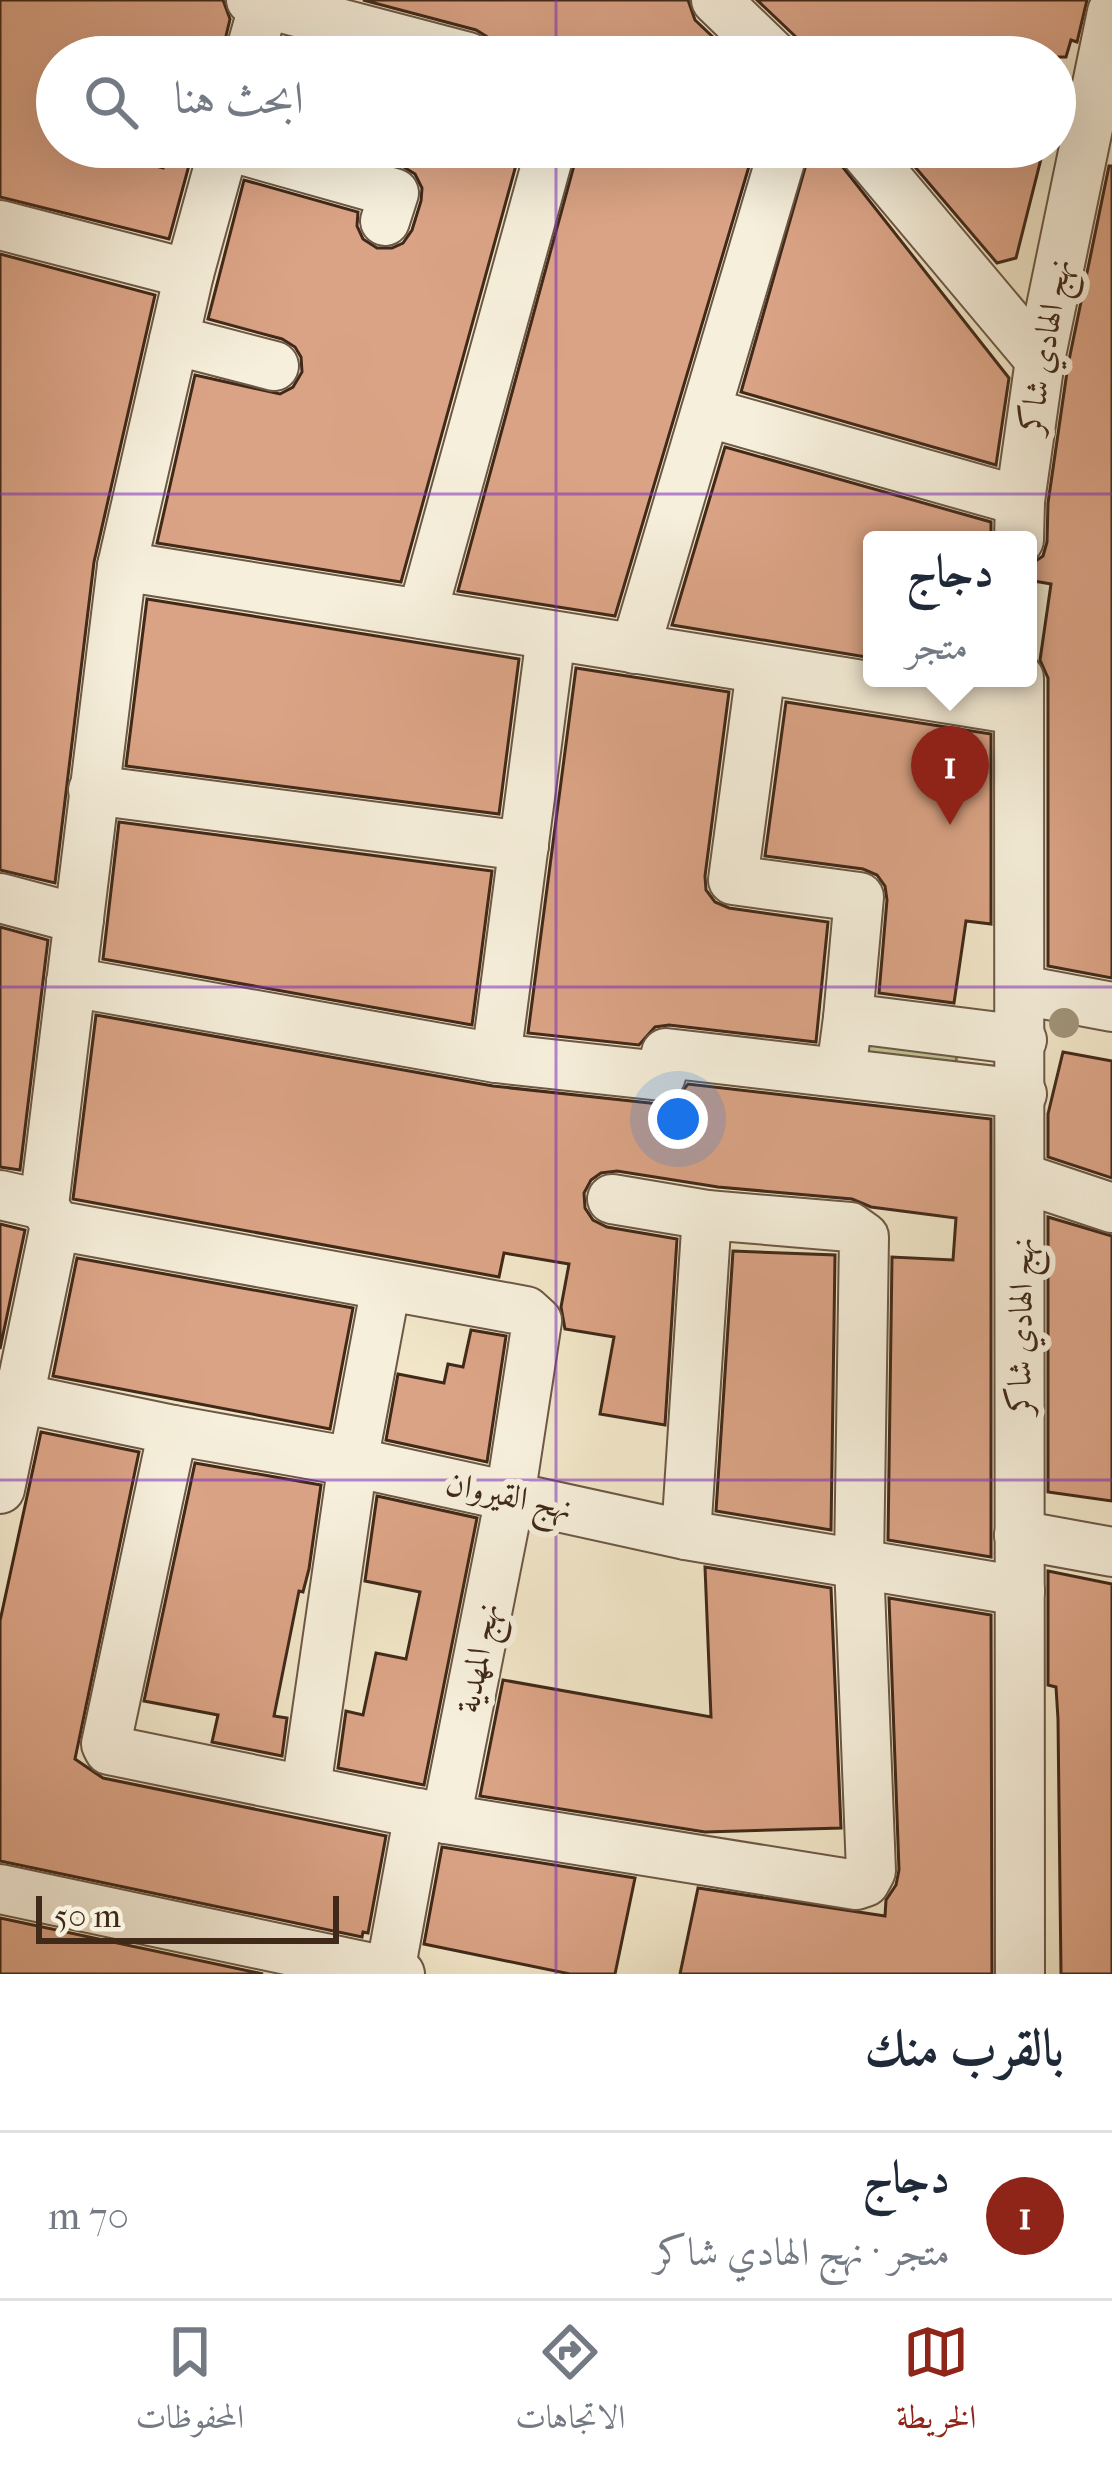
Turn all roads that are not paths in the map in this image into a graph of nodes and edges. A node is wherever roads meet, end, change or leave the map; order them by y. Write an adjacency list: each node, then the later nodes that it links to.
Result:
1 (716, 0): 4 (street)
2 (260, 1): 5 (street); 6 (street)
3 (1112, 12): 16 (street, نهج الهادي شاكر)
4 (770, 33)
5 (253, 36)
6 (390, 36)
7 (222, 168): 14 (street)
8 (304, 168): 12 (street)
9 (545, 168): 21 (street)
10 (778, 168): 18 (street)
11 (879, 168): 16 (street)
12 (385, 221)
13 (0, 225): 14 (street)
14 (189, 274): 15 (street)
15 (174, 340): 17 (street); 20 (street)
16 (1040, 360): 19 (street, نهج الهادي شاكر)
17 (274, 366)
18 (706, 412): 19 (street); 23 (street)
19 (1020, 520)
20 (122, 566): 21 (street); 28 (street)
21 (422, 614): 22 (street)
22 (550, 636): 23 (street); 29 (street)
23 (635, 649): 24 (street)
24 (761, 670): 25 (street); 35 (street)
25 (863, 679)
26 (944, 687): 27 (street)
27 (1019, 694): 33 (street, نهج الهادي شاكر)
28 (93, 790): 29 (street); 31 (street)
29 (524, 846): 37 (street)
30 (0, 898): 31 (street)
31 (79, 919): 32 (street)
32 (71, 982): 37 (street); 42 (street)
33 (1022, 990): 34 (street); 36 (street, نهج الهادي شاكر)
34 (1112, 1006)
35 (848, 1018): 36 (street); 38 (street)
36 (1022, 1040): 39 (street, نهج الهادي شاكر)
37 (496, 1058): 38 (street)
38 (840, 1072): 39 (street)
39 (1022, 1094): 40 (street, نهج الهادي شاكر)
40 (1022, 1178): 43 (street); 52 (street, نهج الهادي شاكر)
41 (612, 1199): 44 (street)
42 (33, 1208): 45 (street); 46 (street)
43 (1112, 1208)
44 (707, 1215): 51 (street); 54 (street)
45 (386, 1286): 48 (street); 50 (street, نهج المهدية)
46 (10, 1395): 47 (street, نهج القيروان); 49 (street)
47 (173, 1430): 48 (street, نهج القيروان); 56 (street)
48 (352, 1462): 50 (street, نهج القيروان); 56 (street)
49 (0, 1489)
50 (510, 1496): 51 (street, نهج القيروان); 57 (street, نهج المهدية)
51 (686, 1535): 54 (street, نهج القيروان)
52 (1018, 1535): 53 (street); 55 (street, نهج الهادي شاكر)
53 (1112, 1552)
54 (859, 1563): 55 (street, نهج القيروان); 57 (street)
55 (1020, 1591): 60 (street, نهج الهادي شاكر)
56 (305, 1788): 57 (street)
57 (433, 1816): 59 (street, نهج المهدية)
58 (0, 1889): 59 (street)
59 (395, 1973)
60 (1020, 1974)

